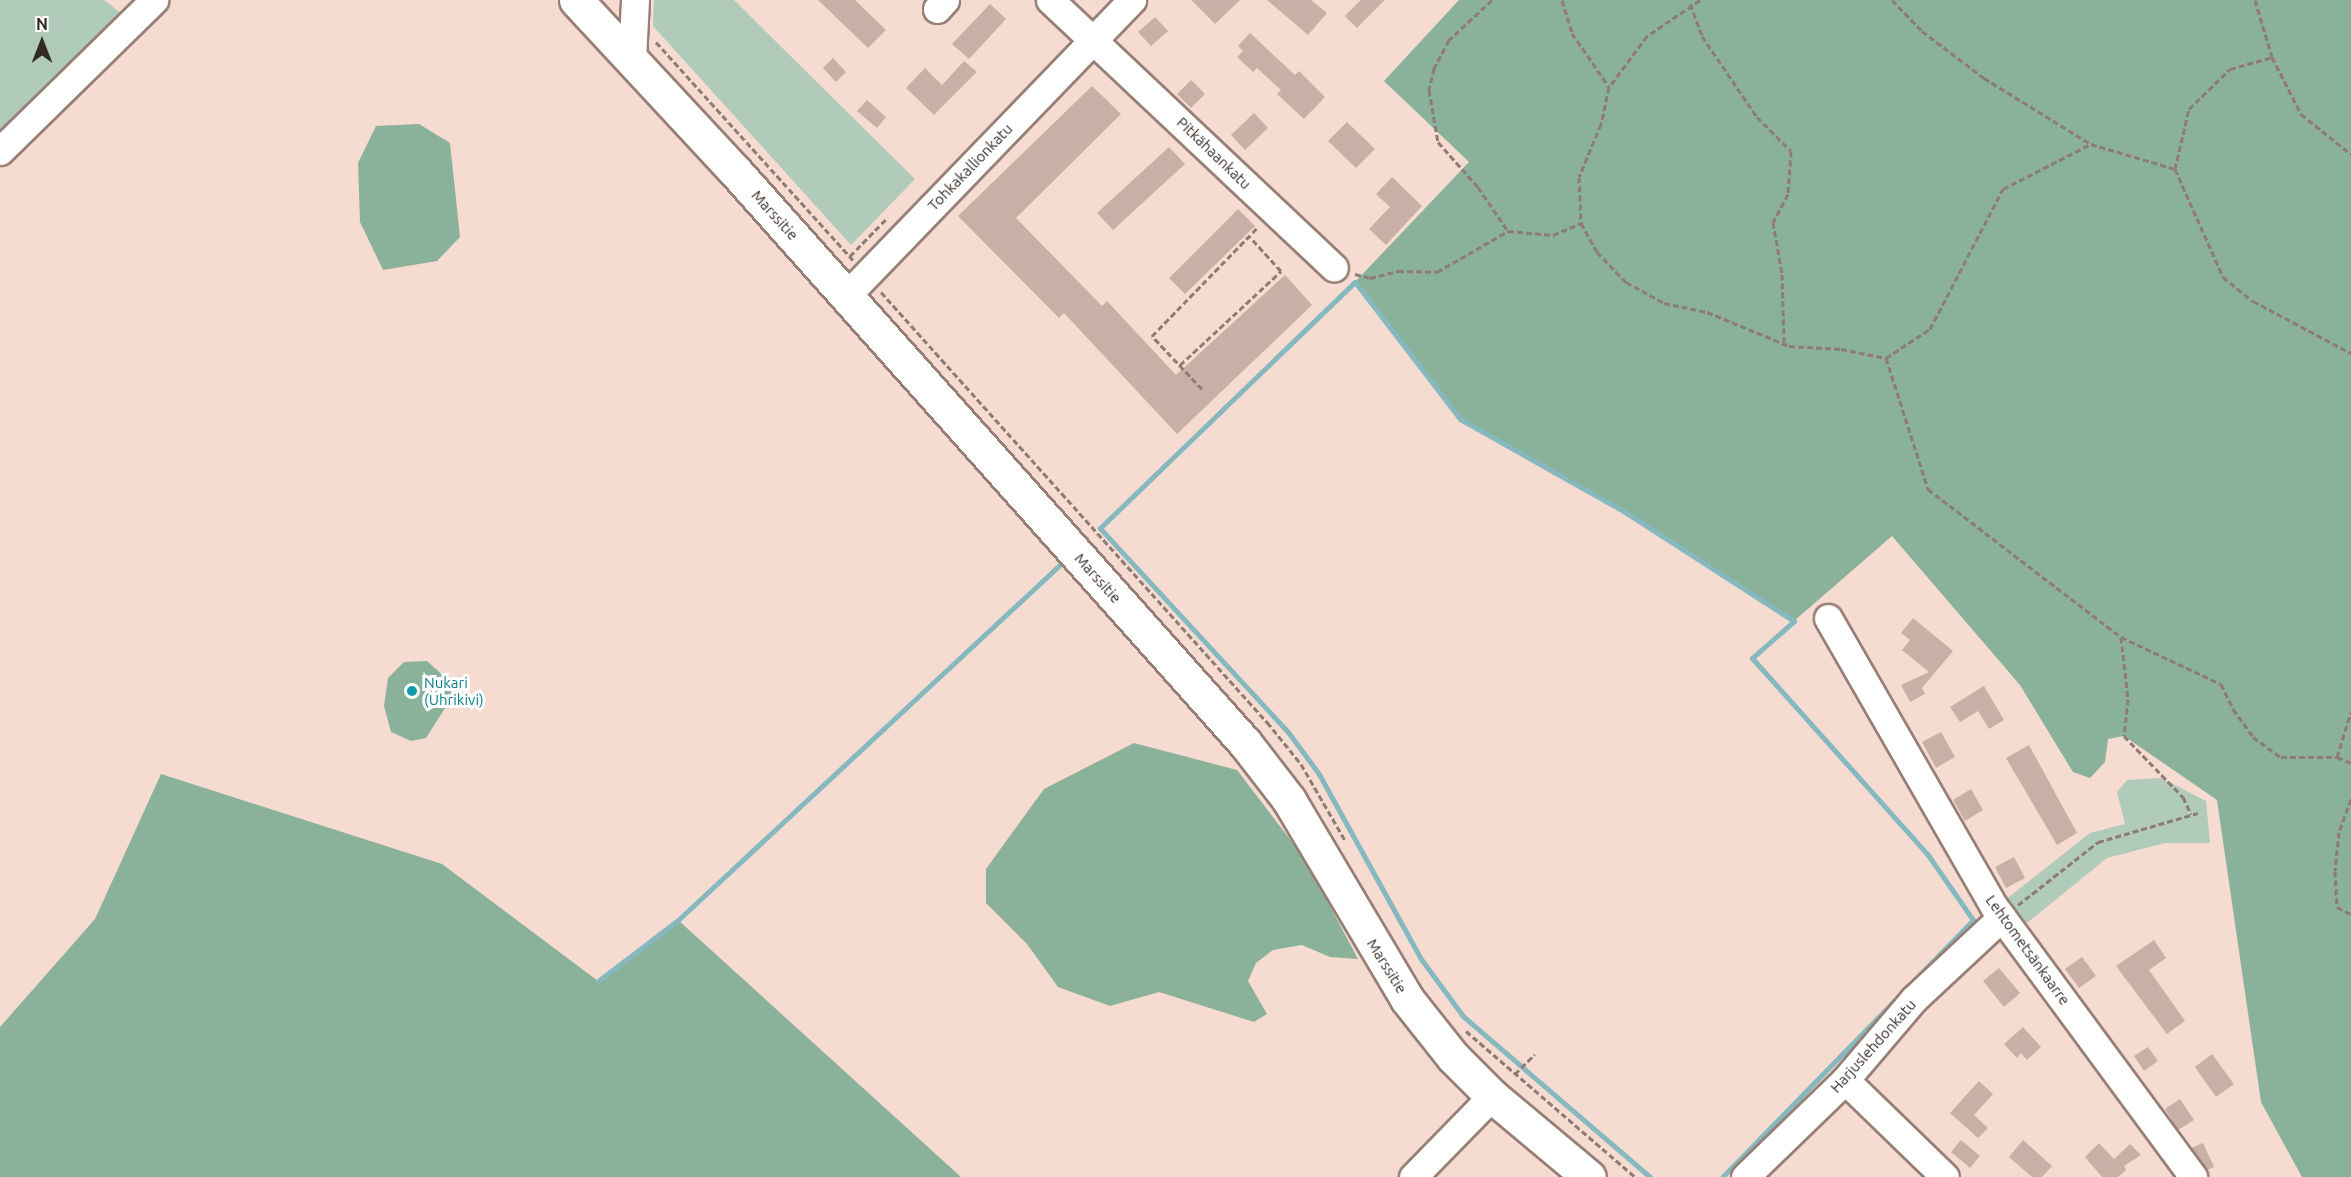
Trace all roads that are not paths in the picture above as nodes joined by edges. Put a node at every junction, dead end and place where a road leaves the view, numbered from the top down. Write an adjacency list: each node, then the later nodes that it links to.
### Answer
1 (154, 0): 8 (street)
2 (576, 0): 7 (main road, Marssitie)
3 (635, 0): 7 (street)
4 (1050, 0): 6 (street)
5 (1132, 0): 6 (street, Tohkakallionkatu)
6 (1094, 39): 9 (street, Pitkähaankatu); 10 (street, Tohkakallionkatu)
7 (632, 59): 10 (main road, Marssitie)
8 (0, 151)
9 (1334, 268)
10 (846, 296): 14 (main road, Marssitie)
11 (1828, 618): 12 (street, Lehtometsänkaarre)
12 (2002, 917): 13 (street, Harjuslehdonkatu); 19 (street, Lehtometsänkaarre)
13 (1845, 1080): 17 (street, Harjuslehdonkatu); 18 (street)
14 (1492, 1096): 15 (street); 16 (main road, Marssitie)
15 (1413, 1177)
16 (1589, 1177)
17 (1745, 1177)
18 (1945, 1177)
19 (2193, 1177)

